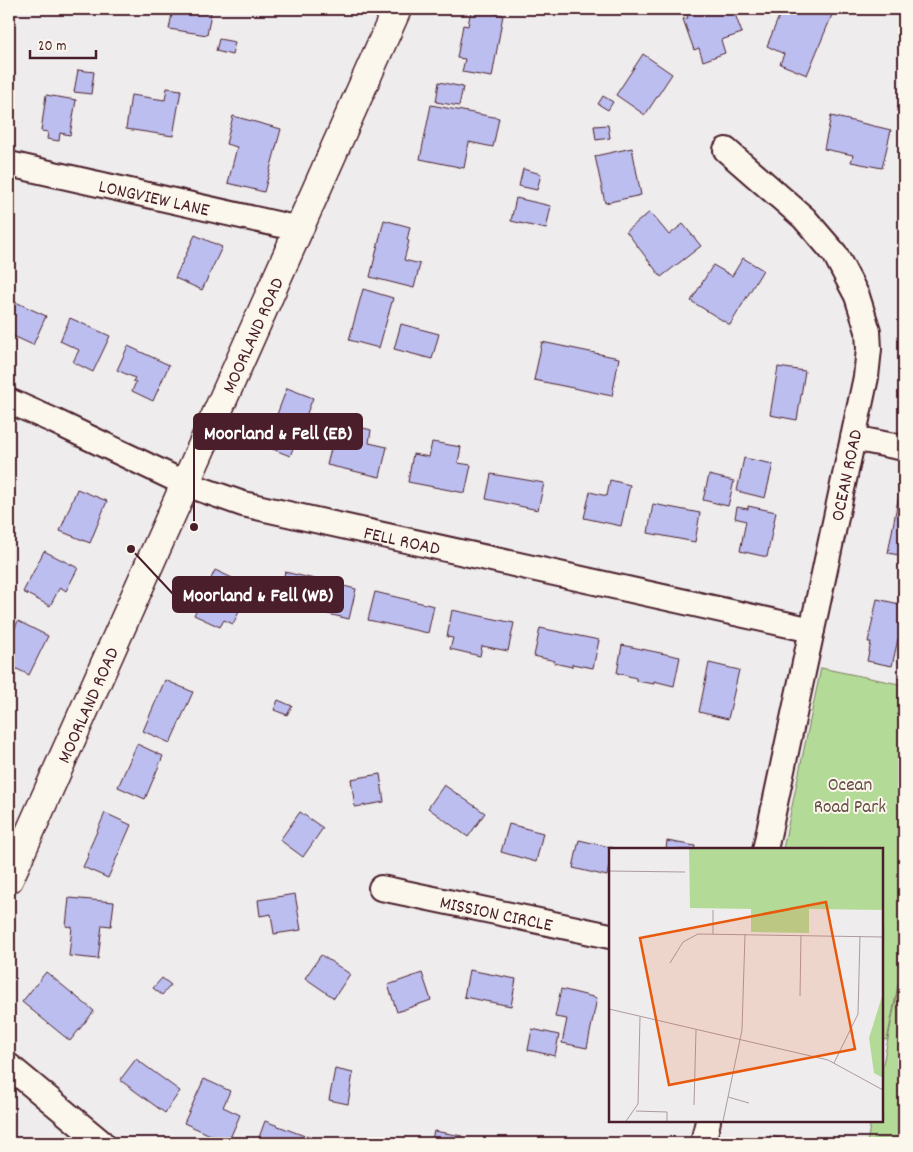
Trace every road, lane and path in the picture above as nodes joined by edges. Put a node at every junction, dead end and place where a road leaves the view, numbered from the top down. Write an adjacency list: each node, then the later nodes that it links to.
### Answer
1 (397, 9): 4 (street, MOORLAND ROAD)
2 (726, 150): 6 (street, OCEAN ROAD)
3 (9, 164): 4 (street, LONGVIEW LANE)
4 (299, 229): 8 (street, MOORLAND ROAD)
5 (9, 401): 8 (street, FELL ROAD)
6 (853, 438): 7 (street); 9 (street, OCEAN ROAD)
7 (904, 448)
8 (186, 484): 9 (street, FELL ROAD); 11 (street, MOORLAND ROAD)
9 (812, 630): 10 (street, OCEAN ROAD)
10 (765, 848)
11 (9, 880)
12 (381, 888): 13 (street, MISSION CIRCLE)
13 (609, 936)
14 (9, 1066): 16 (street)
15 (708, 1122): 17 (street)
16 (102, 1143)
17 (703, 1143)

